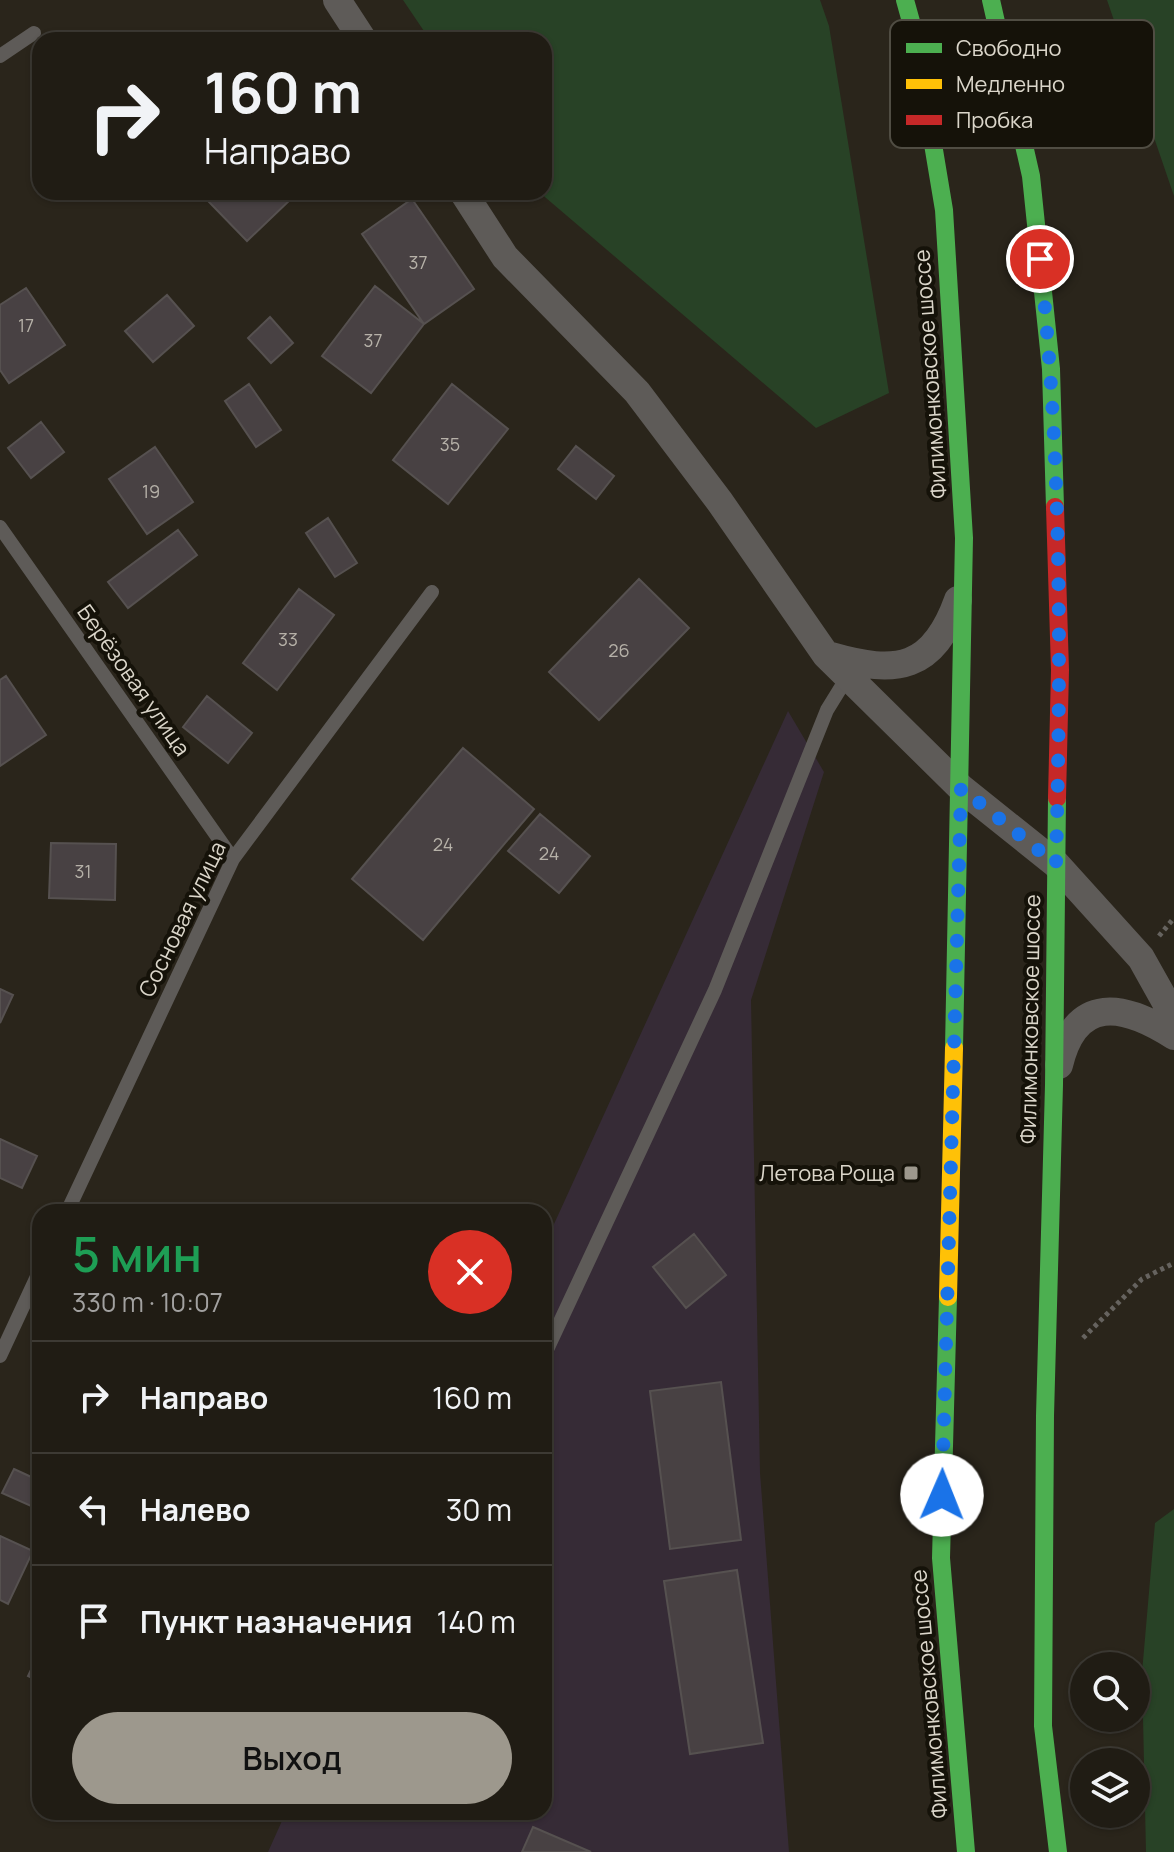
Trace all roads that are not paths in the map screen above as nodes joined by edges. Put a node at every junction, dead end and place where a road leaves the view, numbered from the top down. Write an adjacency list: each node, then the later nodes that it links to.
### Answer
1 (337, 0): 6 (street)
2 (905, 0): 4 (main road, Филимонковское шоссе)
3 (991, 0): 5 (main road, Филимонковское шоссе)
4 (911, 20)
5 (996, 20)
6 (358, 32)
7 (32, 34): 8 (lane)
8 (0, 56)
9 (934, 148): 13 (main road, Филимонковское шоссе)
10 (1025, 148): 19 (main road, Филимонковское шоссе)
11 (468, 200): 15 (street)
12 (0, 527): 18 (lane, Берёзовая улица)
13 (963, 585): 15 (street); 17 (main road, Филимонковское шоссе)
14 (432, 592): 18 (lane, Сосновая улица)
15 (826, 655): 16 (street)
16 (848, 676): 17 (street); 25 (lane)
17 (961, 788): 19 (street); 27 (main road, Филимонковское шоссе)
18 (233, 859): 23 (lane, Сосновая улица)
19 (1056, 864): 20 (street); 22 (main road, Филимонковское шоссе)
20 (1174, 1017)
21 (1174, 1036): 22 (street)
22 (1054, 1085): 28 (main road, Филимонковское шоссе)
23 (71, 1204)
24 (32, 1287): 26 (lane)
25 (552, 1339)
26 (0, 1356)
27 (966, 1852)
28 (1058, 1852)

